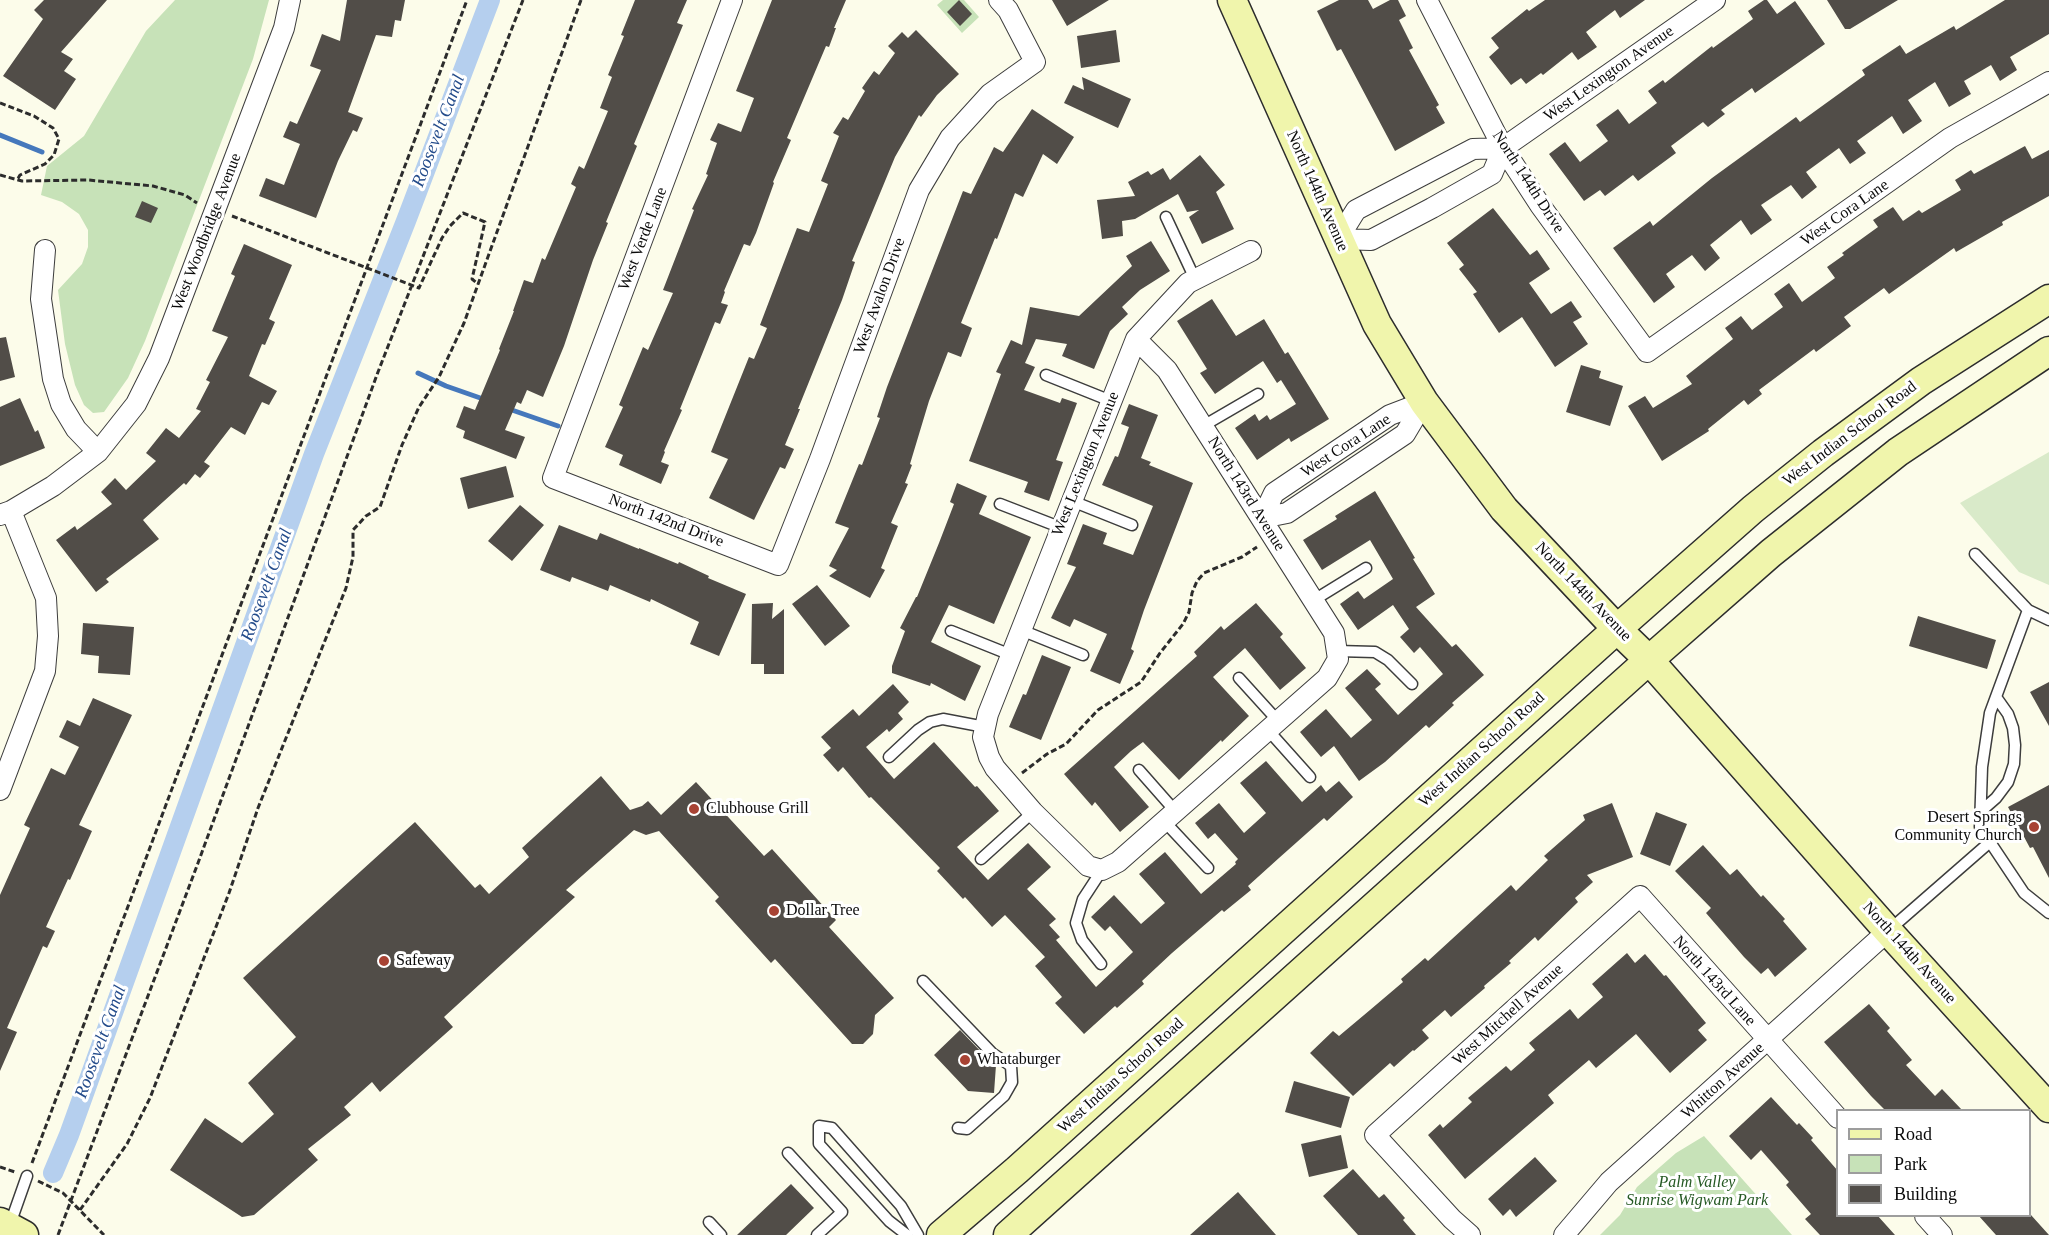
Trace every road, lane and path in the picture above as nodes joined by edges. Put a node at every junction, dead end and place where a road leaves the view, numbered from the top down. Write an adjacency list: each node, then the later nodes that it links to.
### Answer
1 (290, 0): 34 (street, West Woodbridge Avenue)
2 (466, 0): 21 (path)
3 (523, 0): 24 (path)
4 (581, 0): 23 (path)
5 (732, 0): 35 (street, West Verde Lane)
6 (999, 0): 44 (street, West Avalon Drive)
7 (1232, 0): 18 (main road, North 144th Avenue)
8 (1427, 0): 12 (street, North 144th Drive)
9 (1715, 0): 12 (street, West Lexington Avenue)
10 (2049, 82): 28 (street, West Cora Lane)
11 (0, 103): 14 (path)
12 (1503, 148): 18 (street); 18 (street); 28 (street, North 144th Drive)
13 (0, 175): 14 (path)
14 (17, 180): 15 (path)
15 (200, 204)
16 (228, 215): 21 (path)
17 (1166, 217): 22 (lane)
18 (1338, 239): 32 (main road, North 144th Avenue)
19 (45, 250): 34 (street)
20 (1251, 251): 22 (street, West Lexington Avenue)
21 (366, 268): 24 (path); 83 (path)
22 (1195, 279): 26 (street, West Lexington Avenue)
23 (478, 284): 24 (path); 85 (path)
24 (412, 285): 84 (path)
25 (2049, 299): 49 (main road, West Indian School Road)
26 (1136, 339): 31 (street, West Lexington Avenue); 33 (street, North 143rd Avenue)
27 (2049, 351): 55 (main road)
28 (1647, 352)
29 (1046, 375): 31 (lane)
30 (1258, 394): 33 (lane)
31 (1111, 401): 36 (street, West Lexington Avenue)
32 (1424, 402): 39 (street, West Cora Lane); 49 (main road, North 144th Avenue)
33 (1203, 426): 39 (street, North 143rd Avenue)
34 (98, 452): 38 (street, West Woodbridge Avenue)
35 (553, 478): 44 (street, North 142nd Drive)
36 (1072, 501): 40 (lane); 41 (street, West Lexington Avenue)
37 (1000, 504): 41 (lane)
38 (5, 513): 65 (street)
39 (1262, 518): 42 (street, North 143rd Avenue)
40 (1132, 525)
41 (1062, 528): 50 (street, West Lexington Avenue)
42 (1274, 536): 46 (street, North 143rd Avenue); 64 (path)
43 (1975, 554): 47 (lane)
44 (778, 565)
45 (1365, 568): 46 (lane)
46 (1314, 600): 54 (street, North 143rd Avenue)
47 (2028, 610): 48 (lane); 58 (lane)
48 (2049, 620)
49 (1617, 629): 55 (main road, North 144th Avenue); 95 (main road, West Indian School Road)
50 (1021, 630): 52 (street, West Lexington Avenue); 53 (lane)
51 (951, 631): 52 (lane)
52 (1011, 655): 60 (street, West Lexington Avenue)
53 (1083, 655)
54 (1337, 655): 57 (lane); 59 (street)
55 (1649, 660): 75 (main road, North 144th Avenue); 96 (main road)
56 (1239, 678): 59 (lane)
57 (1412, 684)
58 (1996, 697): 67 (lane); 67 (lane)
59 (1273, 725): 63 (lane); 68 (street)
60 (985, 727): 61 (lane); 64 (street, West Lexington Avenue)
61 (889, 757)
62 (1138, 770): 68 (lane)
63 (1310, 777)
64 (1009, 783): 66 (street)
65 (0, 790)
66 (1033, 812): 70 (lane); 72 (street)
67 (1980, 812): 69 (lane)
68 (1170, 816): 71 (lane); 72 (street)
69 (1990, 842): 74 (lane); 75 (lane)
70 (981, 859)
71 (1208, 868)
72 (1102, 870): 76 (lane)
73 (1640, 896): 78 (street, North 143rd Lane); 97 (street, West Mitchell Avenue)
74 (2049, 913)
75 (1888, 931): 78 (street, Whitton Avenue); 79 (main road, North 144th Avenue)
76 (1101, 964)
77 (923, 981): 81 (lane)
78 (1768, 1041): 80 (street, North 143rd Lane); 98 (street, Whitton Avenue)
79 (2049, 1108)
80 (1836, 1116)
81 (958, 1128)
82 (788, 1153): 92 (lane)
83 (27, 1176): 84 (path); 88 (lane)
84 (70, 1200): 85 (path); 89 (path)
85 (80, 1210): 90 (path)
86 (1927, 1217): 99 (street)
87 (709, 1222): 91 (lane)
88 (9, 1230)
89 (58, 1235)
90 (104, 1235)
91 (721, 1235)
92 (817, 1235)
93 (908, 1235): 94 (lane)
94 (918, 1235)
95 (941, 1235)
96 (1008, 1235)
97 (1470, 1235)
98 (1564, 1235)
99 (1942, 1235)

